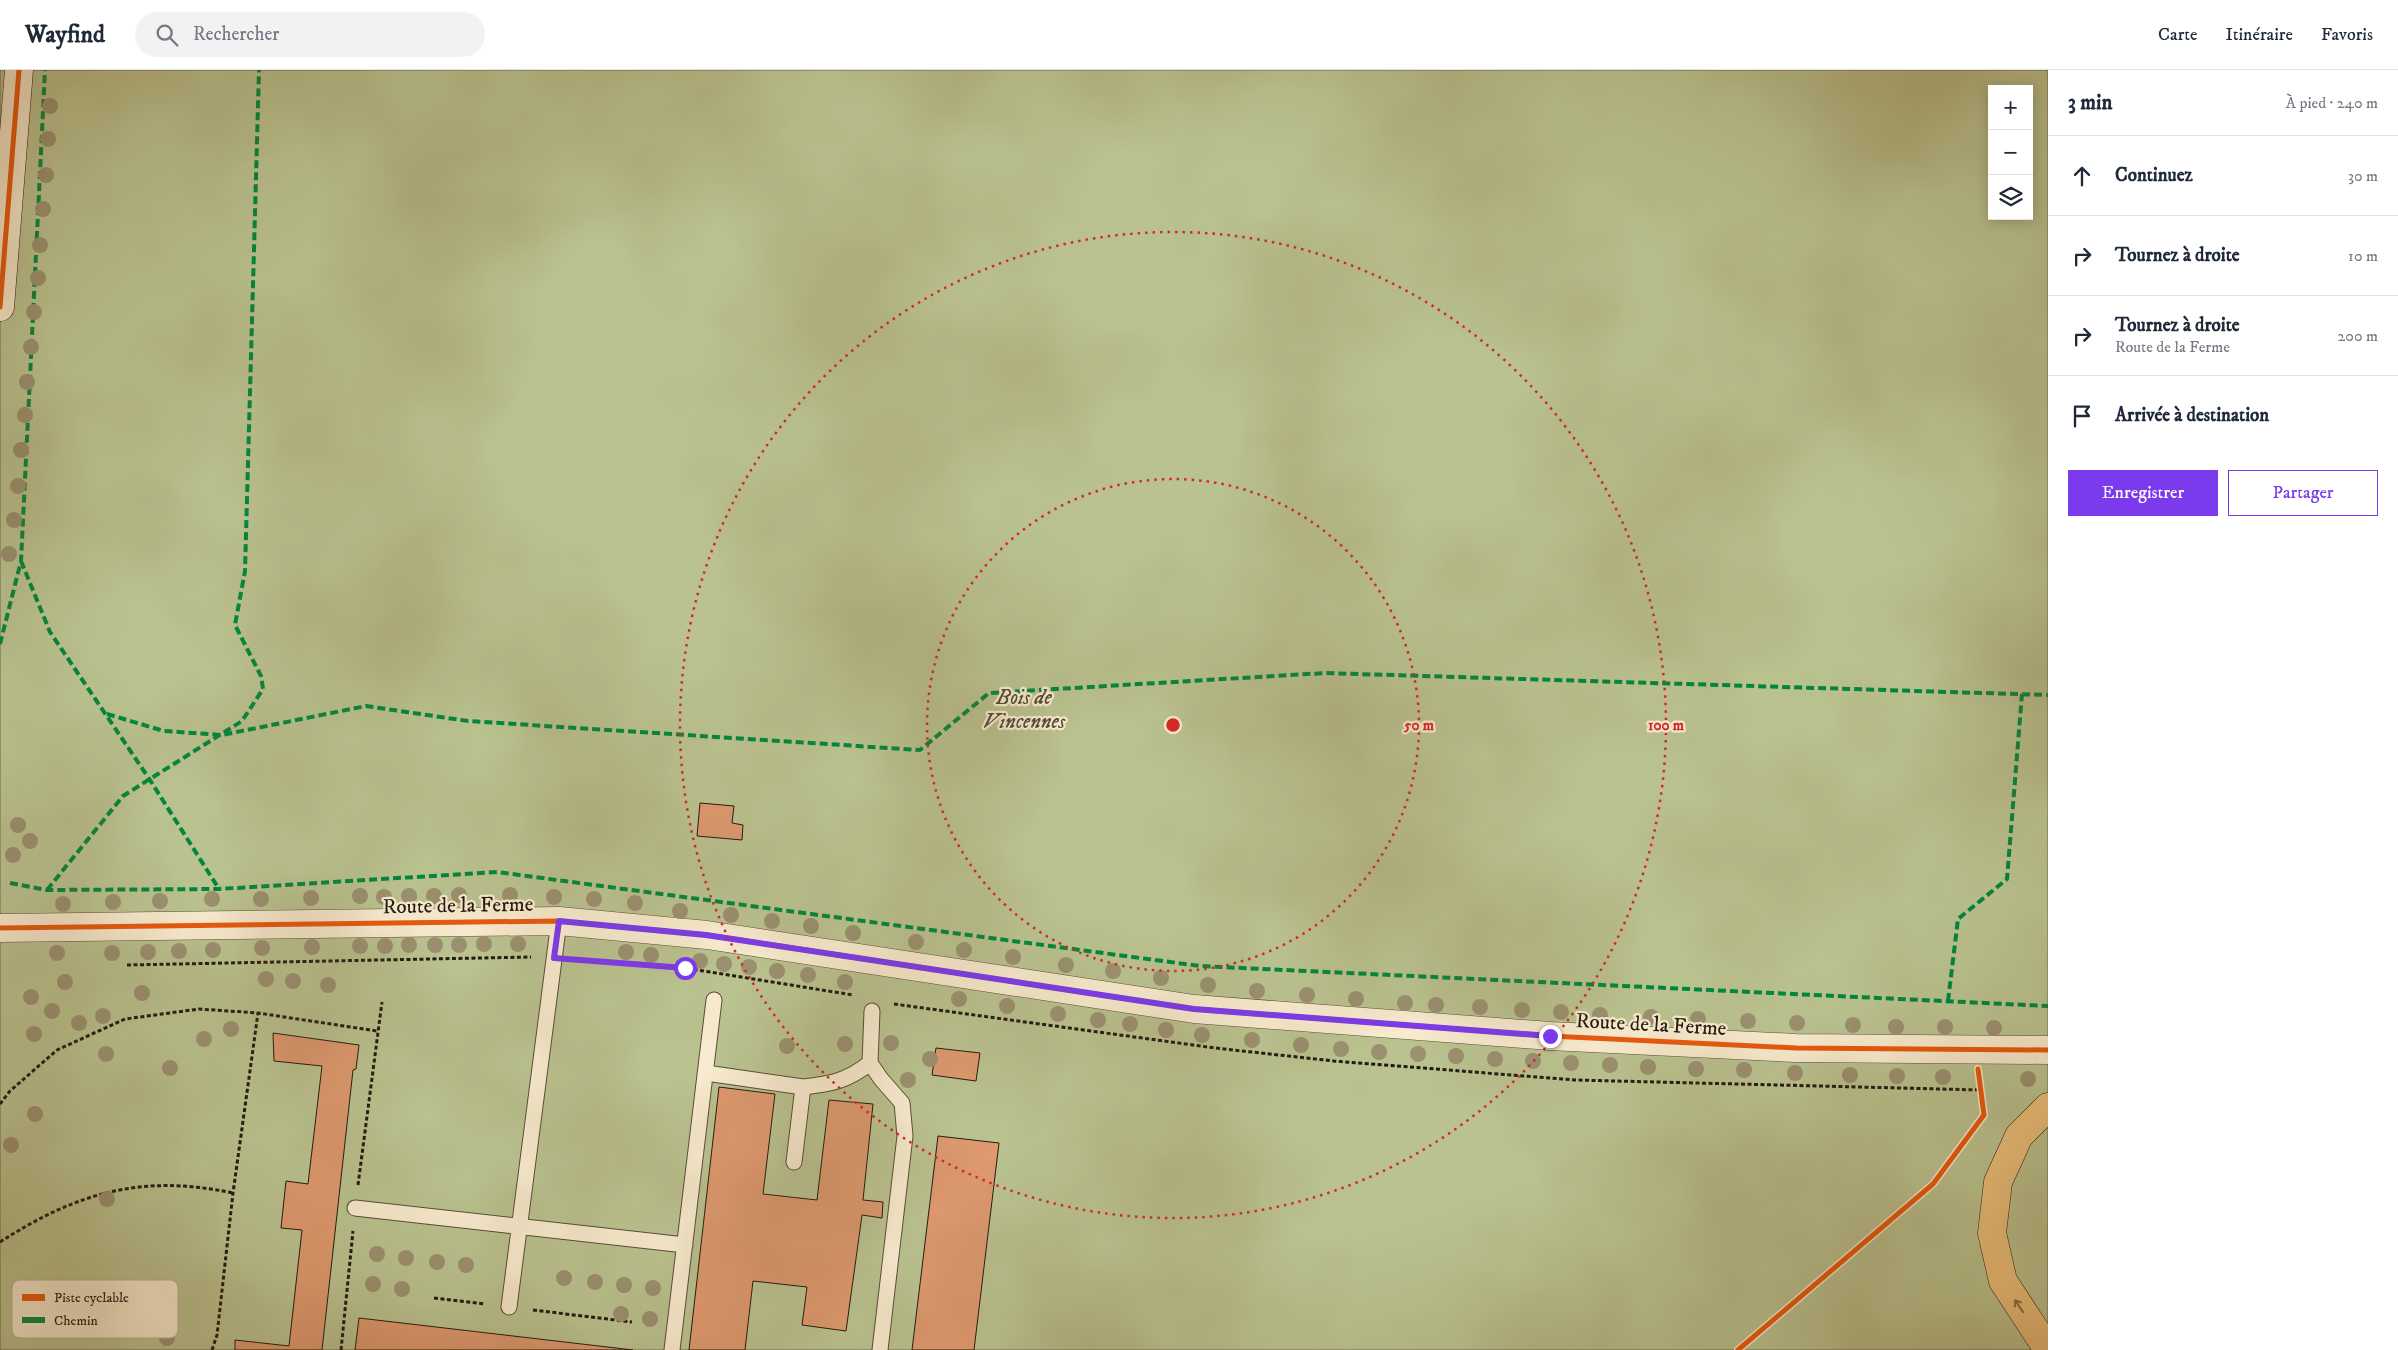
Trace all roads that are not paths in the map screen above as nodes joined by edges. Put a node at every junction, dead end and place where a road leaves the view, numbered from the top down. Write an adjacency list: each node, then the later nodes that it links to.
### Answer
1 (19, 70): 2 (street)
2 (0, 307)
3 (559, 921): 4 (street, Route de la Ferme); 7 (street, Route de la Ferme); 14 (lane)
4 (0, 928)
5 (714, 1000): 9 (lane)
6 (872, 1011): 8 (lane)
7 (2048, 1050)
8 (870, 1063): 10 (lane); 19 (lane)
9 (706, 1073): 10 (lane); 15 (lane)
10 (803, 1087): 12 (lane)
11 (2048, 1107): 17 (highway, one-way to 11)
12 (794, 1162)
13 (355, 1208): 14 (lane)
14 (518, 1227): 15 (lane); 16 (lane)
15 (685, 1245): 18 (lane)
16 (509, 1307)
17 (2048, 1345)
18 (672, 1350)
19 (880, 1350)

